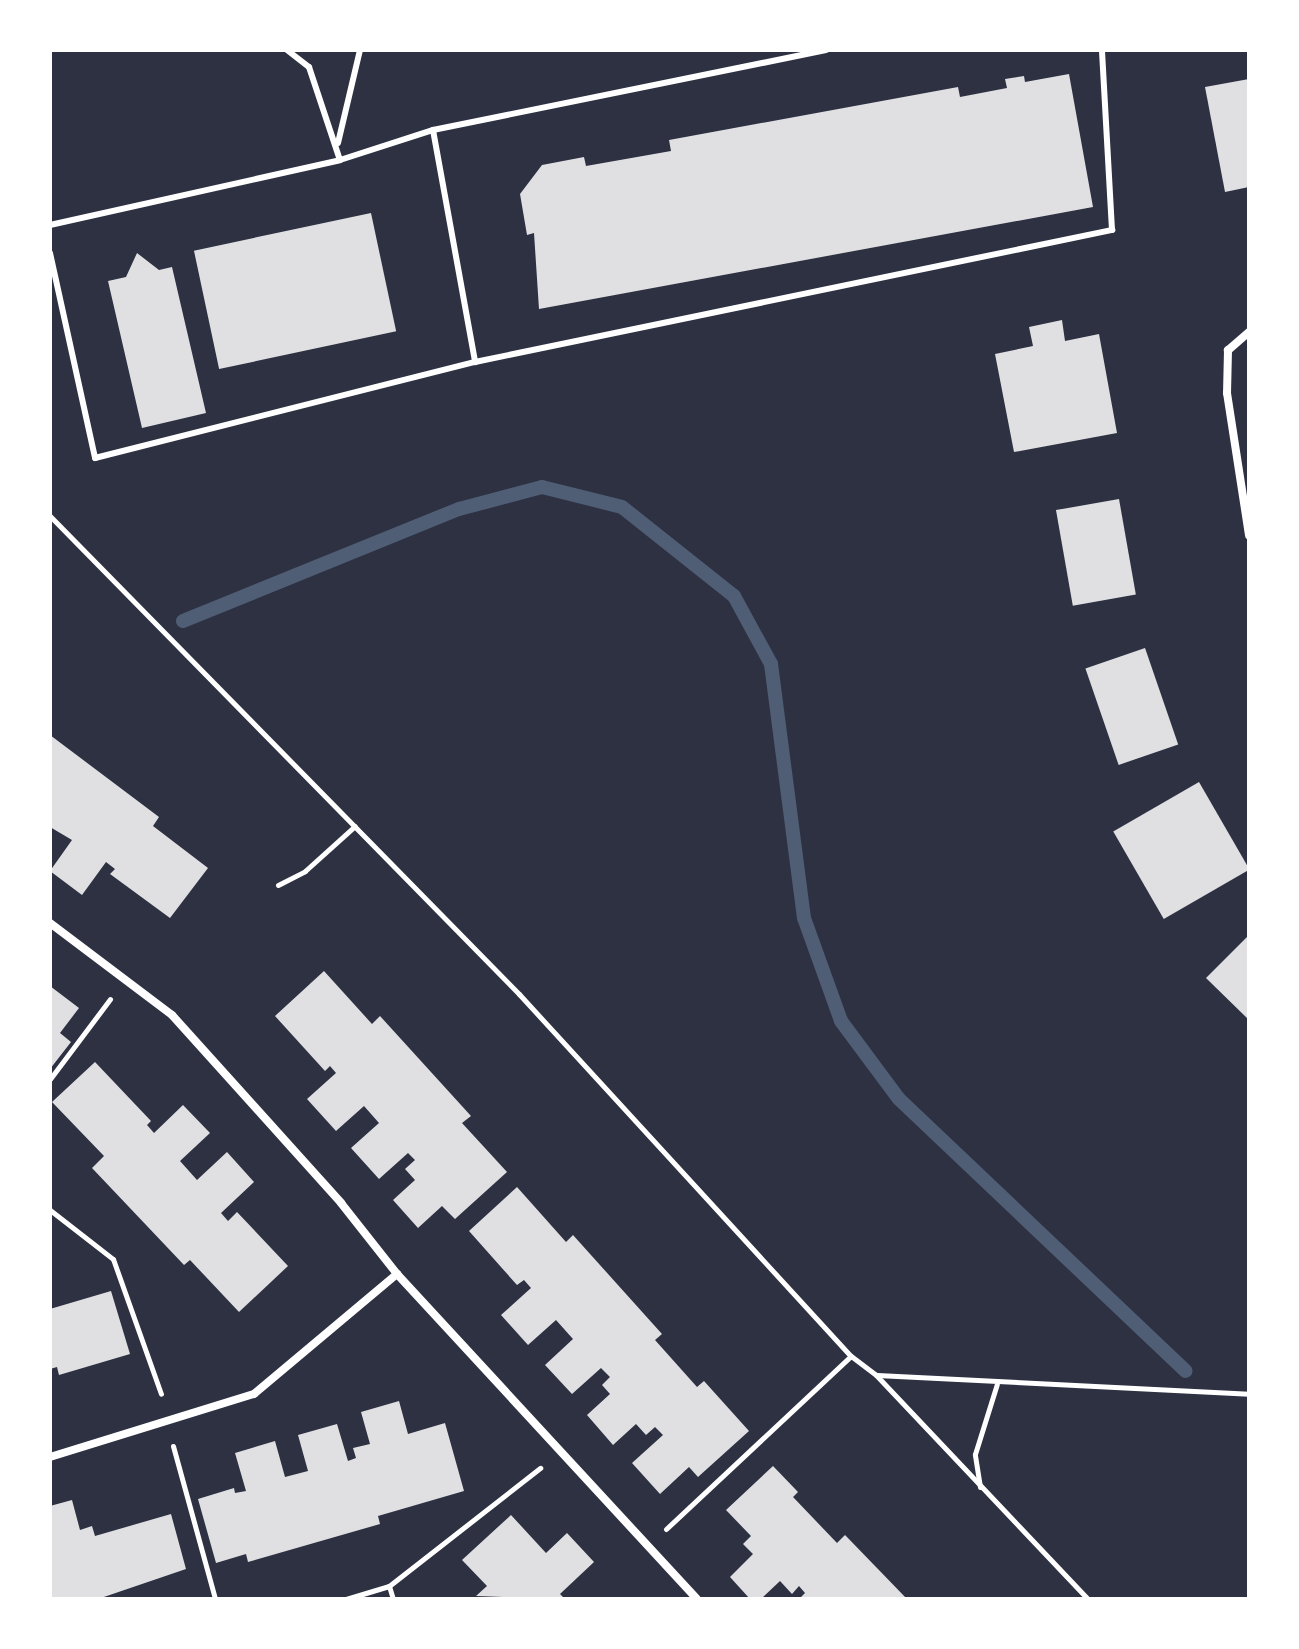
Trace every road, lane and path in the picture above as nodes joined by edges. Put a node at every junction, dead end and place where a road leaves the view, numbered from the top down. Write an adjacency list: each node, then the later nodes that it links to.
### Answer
1 (287, 50): 6 (lane)
2 (360, 50): 6 (lane)
3 (826, 50): 5 (lane)
4 (1102, 50): 11 (lane)
5 (433, 130): 7 (lane); 11 (lane)
6 (338, 143): 7 (lane)
7 (340, 160): 8 (lane)
8 (50, 225)
9 (50, 253): 11 (lane)
10 (1249, 332): 13 (street)
11 (475, 362)
12 (50, 516): 14 (path)
13 (1249, 535)
14 (355, 826): 15 (path); 21 (path)
15 (278, 885)
16 (50, 923): 17 (street)
17 (125, 979): 18 (path); 20 (street)
18 (50, 1079)
19 (50, 1210): 25 (path)
20 (397, 1274): 25 (street); 26 (street)
21 (851, 1356): 22 (path); 29 (path)
22 (876, 1375): 23 (path); 28 (path)
23 (997, 1384): 24 (path); 28 (path)
24 (1249, 1394)
25 (170, 1421): 27 (street); 31 (path)
26 (560, 1453): 29 (street); 30 (path)
27 (50, 1457)
28 (980, 1487): 35 (path)
29 (648, 1546): 34 (street)
30 (389, 1586): 32 (path); 33 (path)
31 (215, 1599)
32 (346, 1599)
33 (393, 1599)
34 (697, 1599)
35 (1088, 1599)

